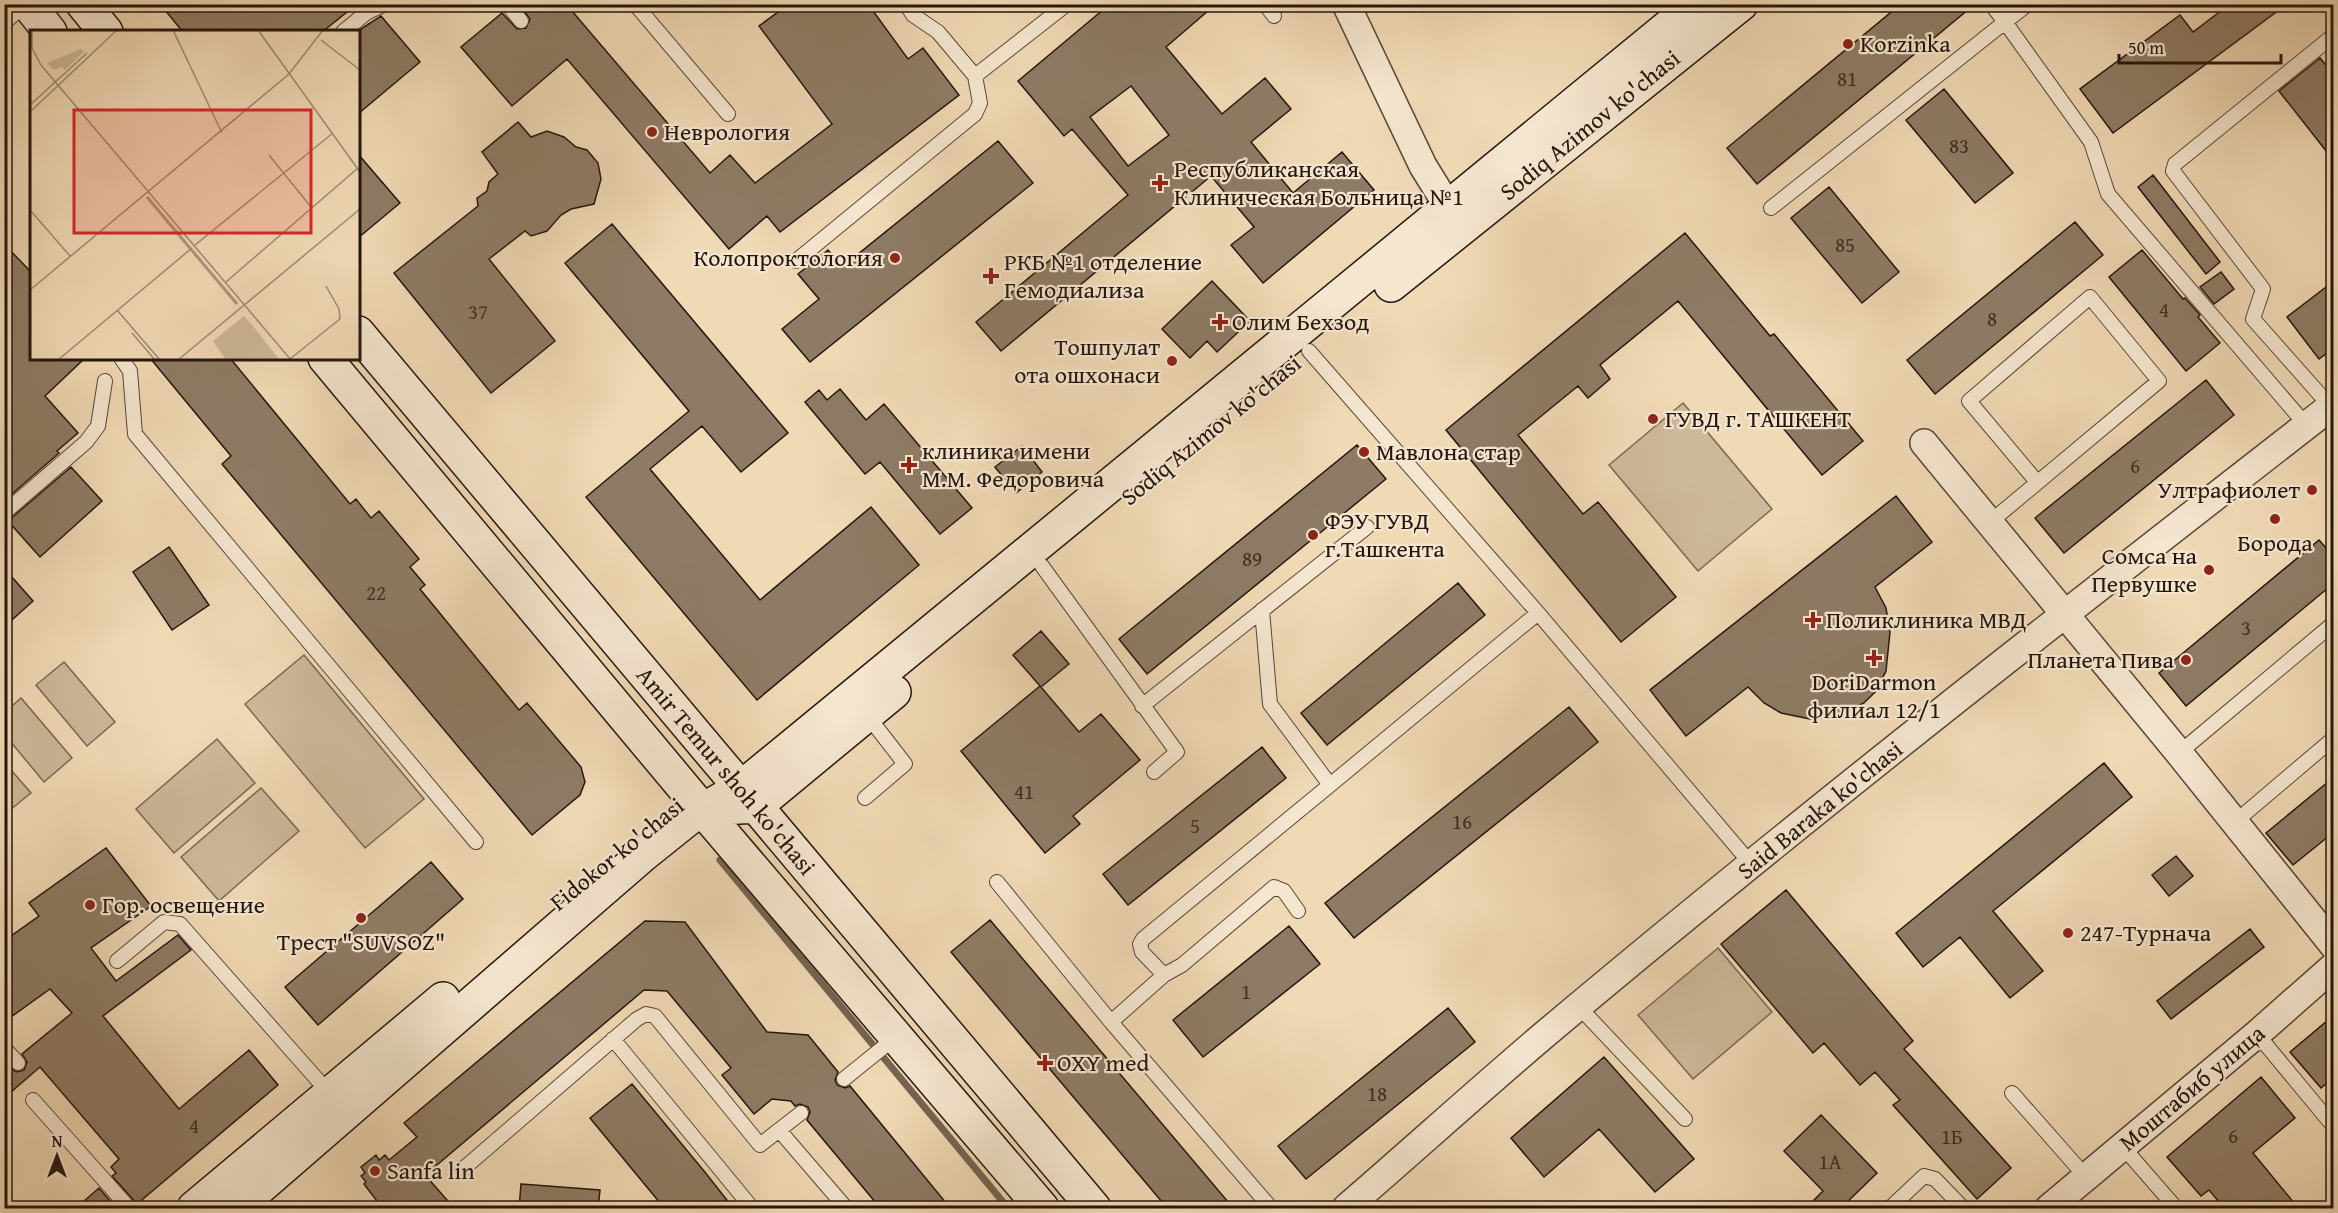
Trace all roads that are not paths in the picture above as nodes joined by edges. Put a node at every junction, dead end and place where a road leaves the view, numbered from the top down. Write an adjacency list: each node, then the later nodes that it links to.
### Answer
1 (27, 4): 17 (lane); 18 (main road)
2 (83, 4): 19 (main road)
3 (385, 4): 20 (lane)
4 (507, 4): 15 (lane)
5 (635, 4): 23 (lane)
6 (906, 4): 22 (lane)
7 (1067, 4): 22 (lane)
8 (1265, 4): 14 (lane)
9 (1346, 4): 25 (street)
10 (1696, 4): 25 (main road, Sodiq Azimov ko'chasi)
11 (1741, 4): 25 (main road, Sodiq Azimov ko'chasi)
12 (1991, 4): 16 (lane)
13 (2028, 4): 16 (lane)
14 (1274, 16)
15 (521, 21)
16 (2005, 22): 24 (lane); 33 (lane)
17 (4, 23)
18 (48, 30)
19 (104, 30)
20 (345, 30)
21 (2334, 35): 32 (lane)
22 (975, 76): 26 (lane)
23 (728, 114)
24 (1771, 208)
25 (1457, 217): 28 (main road, Sodiq Azimov ko'chasi)
26 (796, 261)
27 (360, 335): 50 (main road, Amir Temur shoh ko'chasi)
28 (1302, 343): 39 (main road, Sodiq Azimov ko'chasi); 41 (lane); 50 (main road, Sodiq Azimov ko'chasi)
29 (122, 360): 54 (lane)
30 (327, 360): 52 (main road, Amir Temur shoh ko'chasi)
31 (105, 381): 36 (lane)
32 (2332, 405): 33 (street, Said Baraka ko'chasi)
33 (2306, 425): 42 (street, Said Baraka ko'chasi)
34 (1924, 443): 37 (street)
35 (2037, 483): 35 (lane); 37 (lane)
36 (4, 513)
37 (1989, 523): 42 (street)
38 (1367, 527): 40 (lane)
39 (1042, 566): 44 (lane); 45 (main road, Sodiq Azimov ko'chasi)
40 (1262, 610): 44 (lane); 49 (lane)
41 (1538, 613): 49 (lane); 55 (lane)
42 (2064, 613): 47 (street); 55 (street, Said Baraka ko'chasi)
43 (2334, 623): 47 (lane)
44 (1142, 705): 48 (lane)
45 (867, 715): 50 (main road, Sodiq Azimov ko'chasi); 51 (lane)
46 (2334, 738): 53 (lane)
47 (2179, 753): 53 (street)
48 (1154, 772)
49 (1330, 785): 61 (lane)
50 (748, 797): 52 (main road, Fidokor ko'chasi); 86 (main road, Amir Temur shoh ko'chasi)
51 (866, 798)
52 (696, 802): 66 (main road, Amir Temur shoh ko'chasi); 71 (main road, Fidokor ko'chasi); 83 (main road, Fidokor ko'chasi)
53 (2235, 822): 58 (street)
54 (476, 842)
55 (1752, 865): 62 (street, Said Baraka ko'chasi)
56 (997, 882): 63 (lane)
57 (1298, 911): 61 (lane)
58 (2334, 946)
59 (117, 961): 71 (lane)
60 (2334, 966): 64 (street, Моштабиб улица)
61 (1164, 975): 63 (lane)
62 (1579, 1007): 74 (lane); 88 (street, Said Baraka ko'chasi)
63 (1111, 1022): 87 (lane)
64 (2256, 1034): 75 (lane); 77 (street, Моштабиб улица)
65 (613, 1039): 76 (lane); 78 (lane); 84 (lane)
66 (890, 1041): 69 (lane); 80 (main road, Amir Temur shoh ko'chasi)
67 (4, 1048): 68 (lane)
68 (18, 1063)
69 (844, 1078)
70 (2012, 1093): 79 (lane)
71 (330, 1094): 82 (main road, Fidokor ko'chasi)
72 (33, 1100): 81 (lane)
73 (801, 1113): 76 (lane)
74 (1685, 1119)
75 (2334, 1123)
76 (779, 1130): 85 (lane)
77 (2123, 1147): 79 (street, Моштабиб улица); 92 (lane)
78 (463, 1169)
79 (2086, 1177): 91 (street, Моштабиб улица)
80 (1030, 1204)
81 (129, 1209)
82 (194, 1209)
83 (236, 1209)
84 (752, 1209)
85 (846, 1209)
86 (1094, 1209)
87 (1271, 1209)
88 (1346, 1209)
89 (1890, 1209): 90 (lane)
90 (1963, 1209)
91 (2049, 1209)
92 (2176, 1209)

